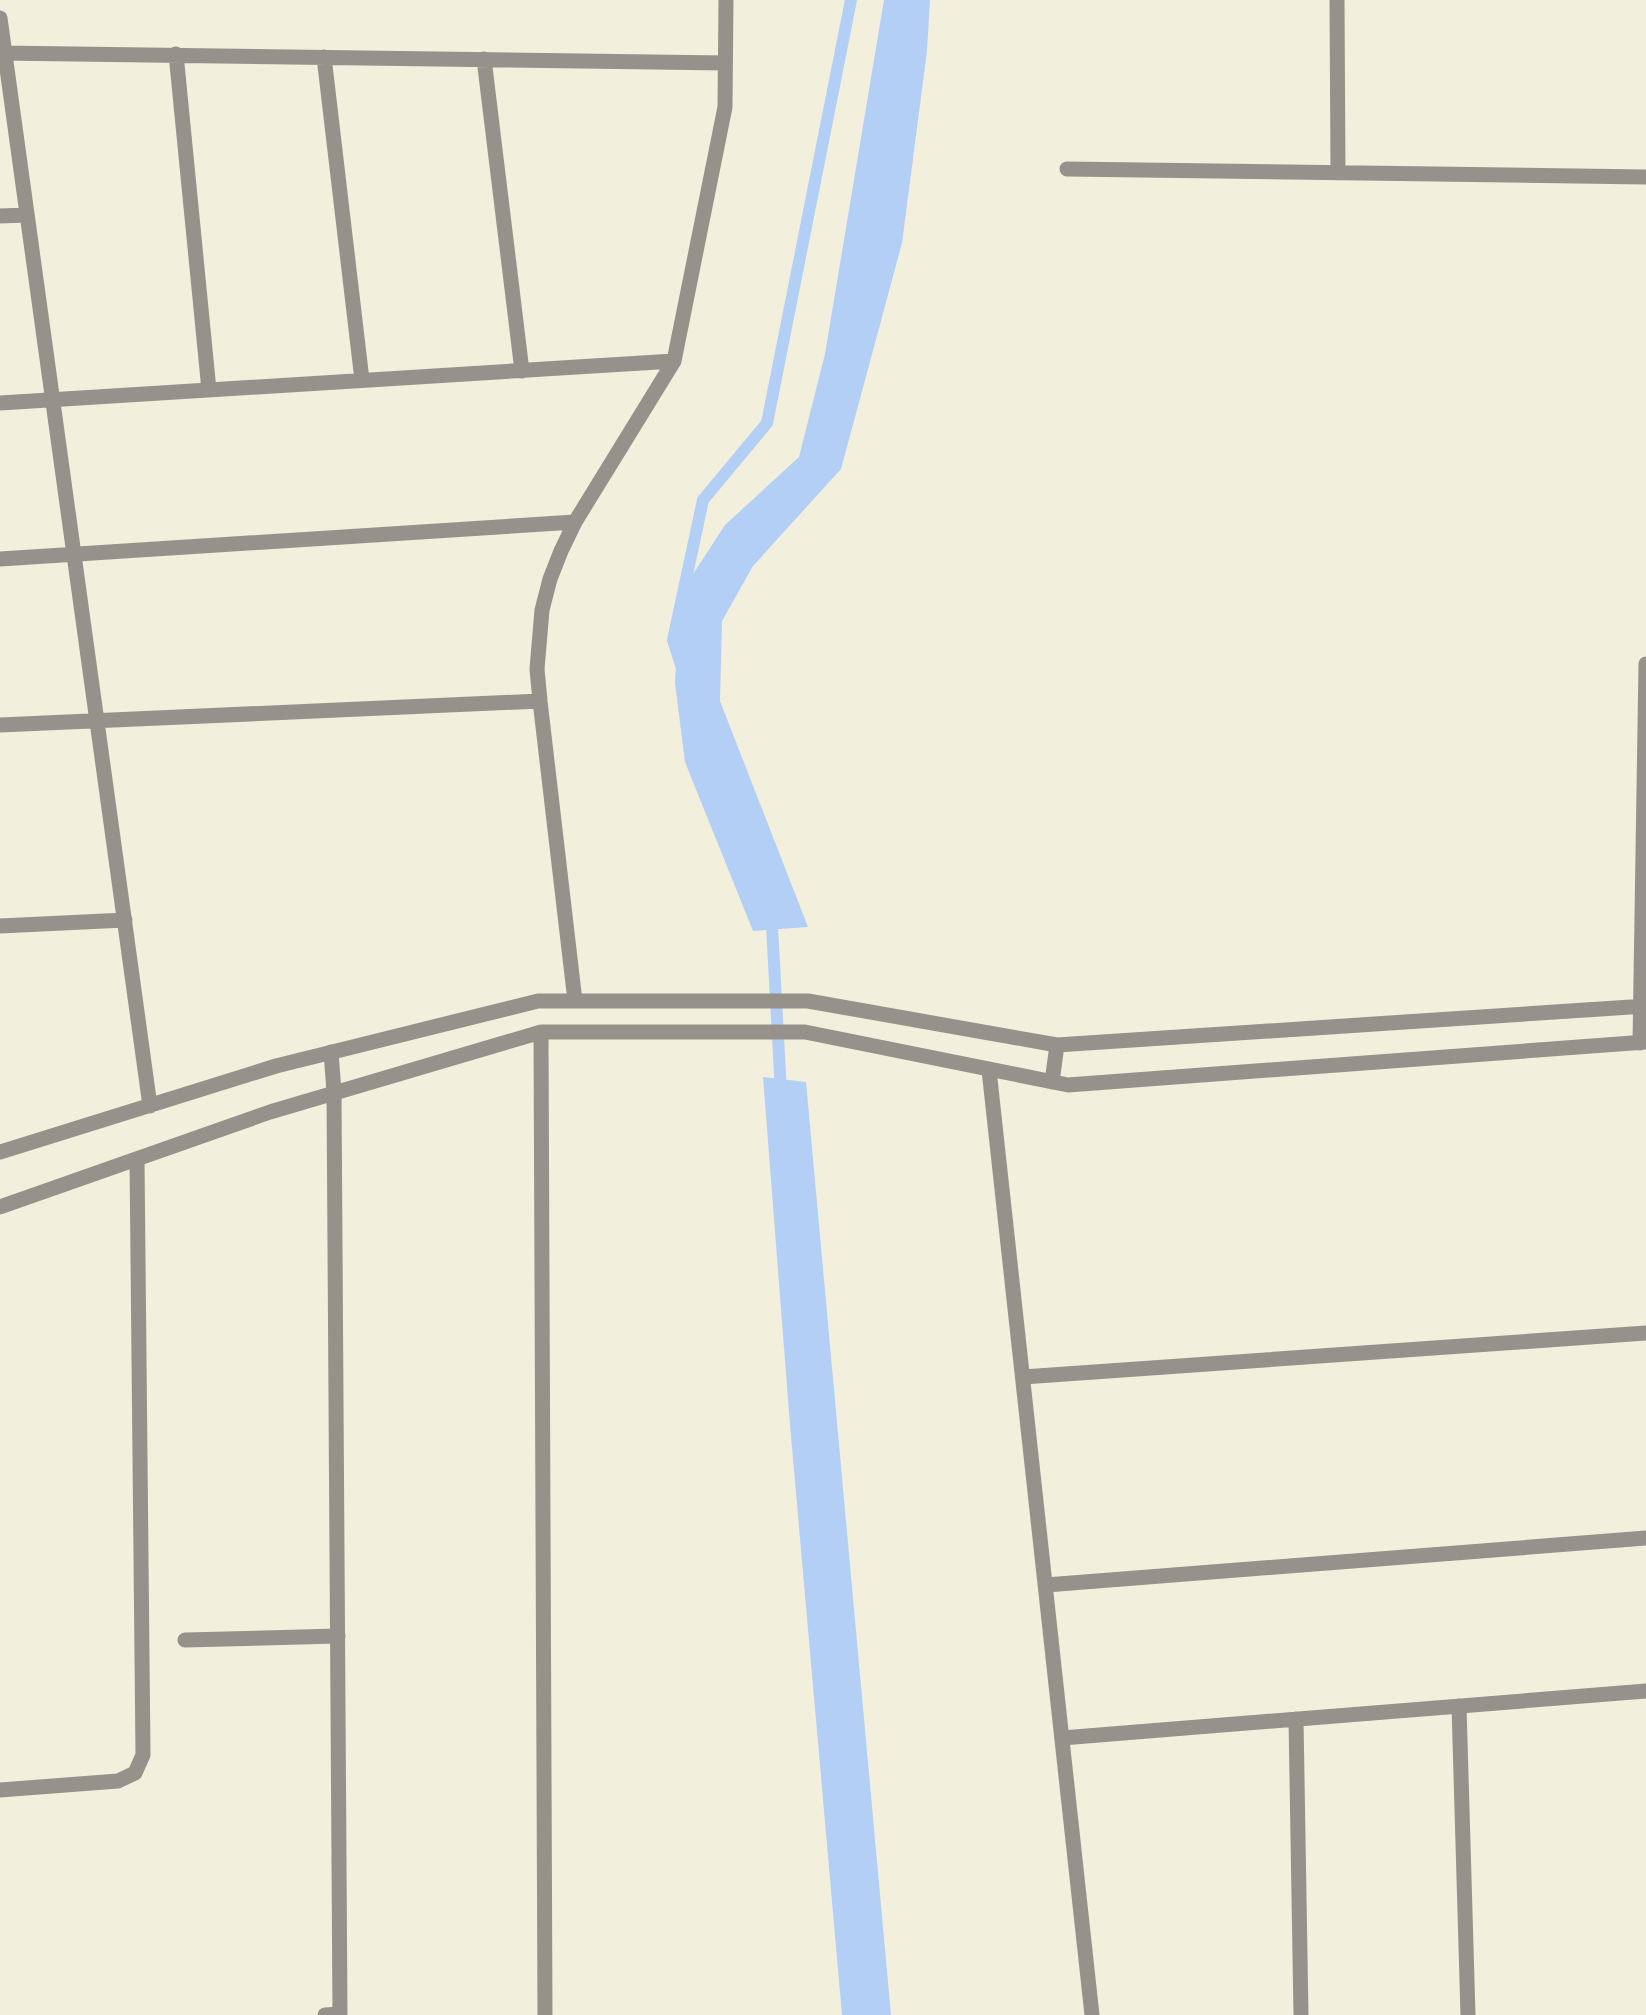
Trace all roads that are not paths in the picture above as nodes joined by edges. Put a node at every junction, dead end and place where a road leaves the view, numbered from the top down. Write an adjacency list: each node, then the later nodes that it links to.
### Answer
1 (726, 0): 8 (street)
2 (1336, 0): 10 (street)
3 (0, 18): 4 (street)
4 (2, 54): 5 (street); 12 (street)
5 (176, 54): 6 (street); 17 (street)
6 (324, 57): 7 (street); 16 (street)
7 (484, 59): 8 (street); 15 (street)
8 (725, 63): 14 (street)
9 (1066, 169): 10 (street)
10 (1338, 173): 11 (street)
11 (1646, 177)
12 (27, 215): 13 (street); 18 (street)
13 (0, 216)
14 (674, 361): 15 (street); 20 (street)
15 (522, 371): 16 (street)
16 (362, 380): 17 (street)
17 (210, 390): 18 (street)
18 (53, 400): 19 (street); 21 (street)
19 (0, 403)
20 (575, 522): 21 (street); 24 (street)
21 (74, 554): 22 (street); 25 (street)
22 (0, 559)
23 (1646, 664): 30 (street)
24 (540, 701): 25 (street); 29 (street)
25 (97, 721): 26 (street); 27 (street)
26 (0, 725)
27 (125, 920): 28 (street); 38 (street)
28 (0, 926)
29 (575, 1001): 33 (street); 34 (street)
30 (1643, 1006): 32 (street); 33 (street)
31 (541, 1032): 35 (street); 37 (street); 55 (street)
32 (1643, 1043): 36 (street)
33 (1057, 1045): 36 (street)
34 (331, 1052): 37 (street); 38 (street)
35 (989, 1070): 36 (street); 43 (street)
36 (1052, 1082)
37 (334, 1092): 40 (street); 46 (street)
38 (150, 1106): 39 (street)
39 (0, 1152)
40 (137, 1160): 41 (street); 52 (street)
41 (0, 1207)
42 (1646, 1333): 43 (street)
43 (1023, 1377): 45 (street)
44 (1646, 1538): 45 (street)
45 (1046, 1585): 51 (street)
46 (338, 1636): 47 (street); 54 (street)
47 (185, 1640)
48 (1646, 1691): 49 (street)
49 (1459, 1706): 50 (street); 58 (street)
50 (1296, 1719): 51 (street); 57 (street)
51 (1062, 1738): 56 (street)
52 (0, 1790)
53 (325, 2015): 54 (street)
54 (340, 2015)
55 (545, 2015)
56 (1092, 2015)
57 (1301, 2015)
58 (1467, 2015)

